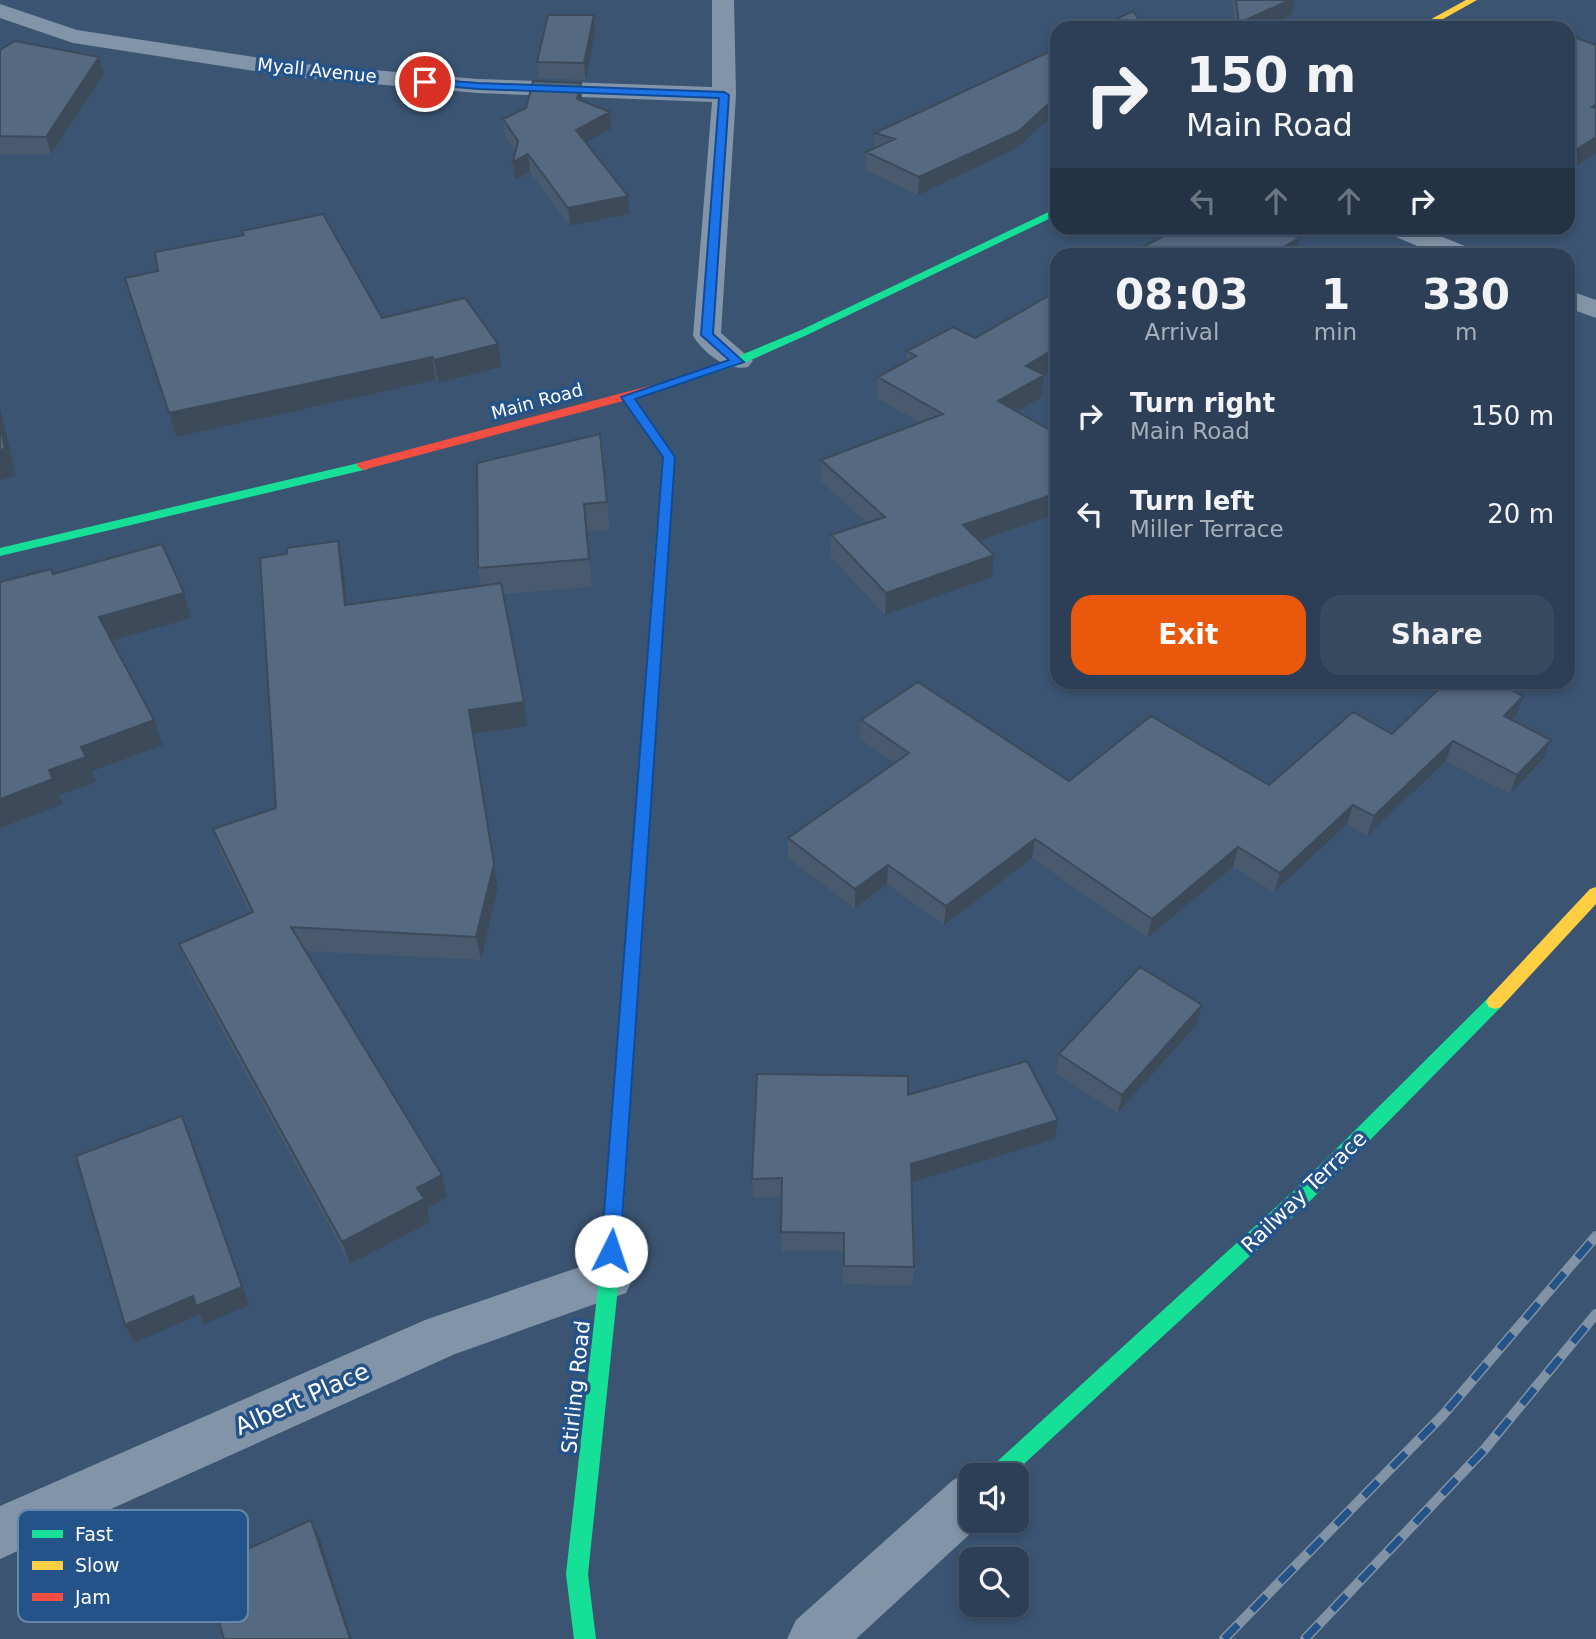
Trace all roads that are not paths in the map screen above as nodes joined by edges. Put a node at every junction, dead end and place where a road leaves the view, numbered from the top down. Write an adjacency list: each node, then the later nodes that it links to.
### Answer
1 (723, 0): 5 (street)
2 (1474, 0): 4 (street)
3 (0, 11): 5 (street, Myall Avenue)
4 (1434, 21)
5 (724, 95): 11 (street)
6 (1050, 214): 11 (street, Main Road)
7 (1415, 235): 8 (street)
8 (1446, 248)
9 (1575, 301): 10 (street)
10 (1596, 310)
11 (738, 362): 12 (street, Main Road)
12 (627, 397): 13 (street, Main Road); 15 (street, Stirling Road)
13 (0, 552)
14 (1596, 893): 16 (street, Railway Terrace)
15 (609, 1278): 18 (street, Albert Place); 21 (street, Stirling Road)
16 (1009, 1463)
17 (959, 1509): 22 (street)
18 (52, 1510)
19 (18, 1525): 20 (street, Albert Place)
20 (0, 1533)
21 (585, 1639)
22 (815, 1639)

